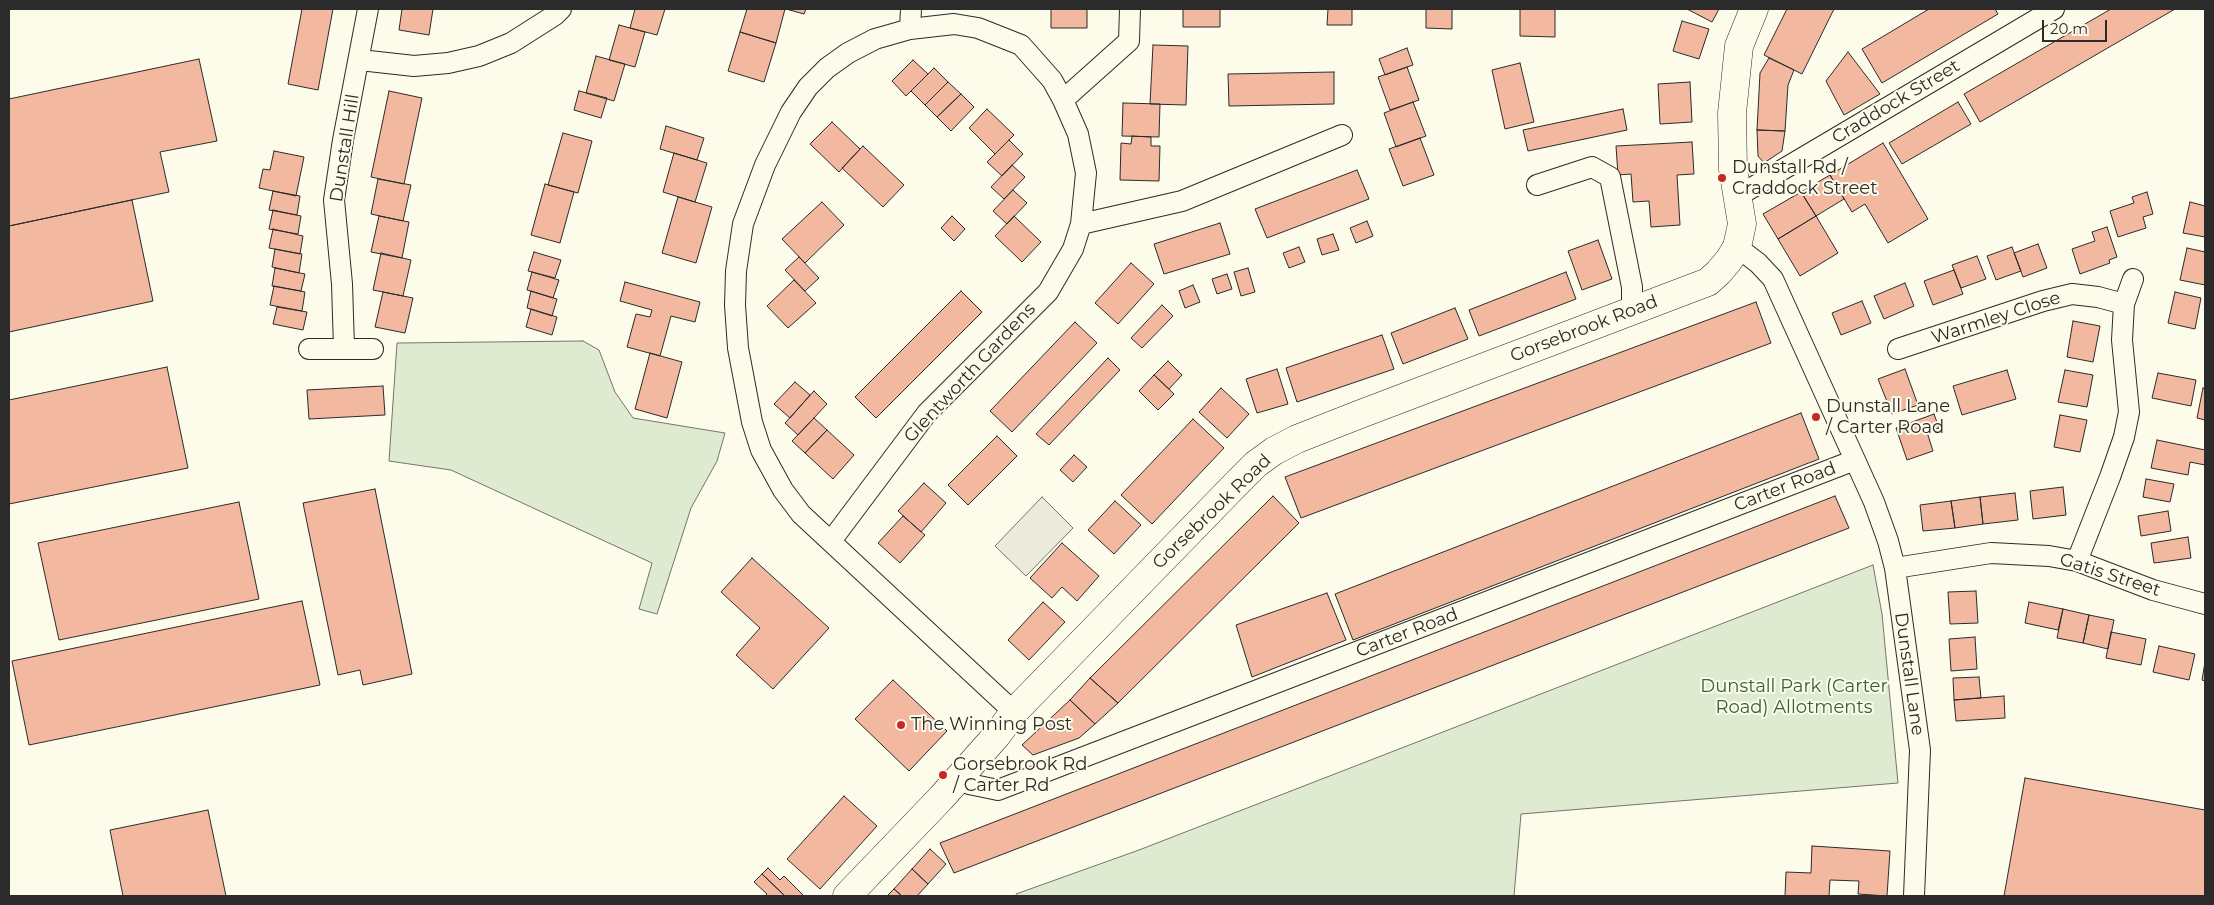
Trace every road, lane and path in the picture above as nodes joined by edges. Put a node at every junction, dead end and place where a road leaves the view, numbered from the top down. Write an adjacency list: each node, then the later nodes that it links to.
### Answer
1 (368, 9): 8 (street, Dunstall Hill)
2 (561, 9): 8 (street)
3 (911, 9): 7 (street)
4 (1130, 9): 9 (street)
5 (1754, 9): 12 (street, Gorsebrook Road)
6 (2054, 9): 12 (street, Craddock Street)
7 (910, 29): 9 (street, Glentworth Gardens); 23 (street, Glentworth Gardens)
8 (360, 60): 18 (street, Dunstall Hill)
9 (1063, 100): 13 (street, Glentworth Gardens)
10 (1342, 135): 13 (street)
11 (1537, 185): 17 (street)
12 (1738, 196): 14 (street, Gorsebrook Road)
13 (1082, 224): 23 (street, Glentworth Gardens)
14 (1737, 247): 17 (street, Gorsebrook Road); 22 (street, Dunstall Lane)
15 (2133, 278): 16 (street)
16 (2124, 304): 21 (street, Warmley Close); 24 (street)
17 (1632, 312): 27 (street, Gorsebrook Road)
18 (344, 348): 19 (street); 20 (street)
19 (309, 349)
20 (373, 349)
21 (1898, 349)
22 (1855, 460): 25 (street, Dunstall Lane); 28 (street, Carter Road)
23 (831, 541): 27 (street, Glentworth Gardens)
24 (2077, 561): 25 (street, Gatis Street); 26 (street, Gatis Street)
25 (1895, 568): 30 (street, Dunstall Lane)
26 (2205, 604)
27 (1014, 712): 28 (street, Gorsebrook Road)
28 (959, 778): 29 (street, Gorsebrook Road)
29 (847, 896)
30 (1914, 896)

